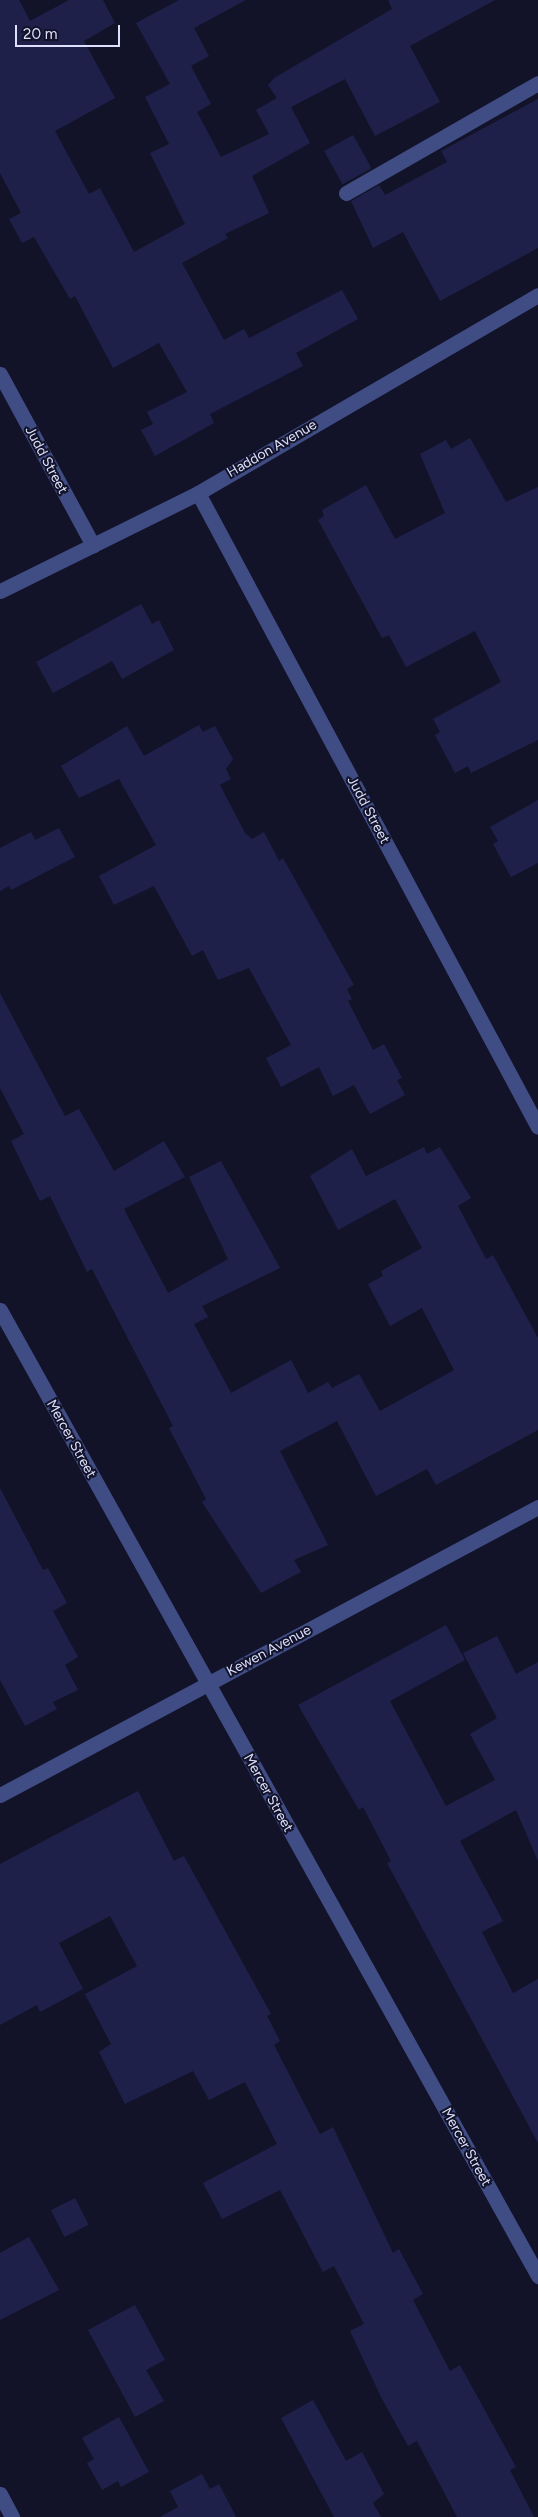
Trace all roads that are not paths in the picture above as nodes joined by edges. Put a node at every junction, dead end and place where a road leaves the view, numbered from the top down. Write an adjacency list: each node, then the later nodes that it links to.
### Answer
1 (538, 83): 2 (street)
2 (346, 193)
3 (538, 295): 5 (street, Haddon Avenue)
4 (0, 374): 6 (street, Judd Street)
5 (198, 493): 6 (street, Haddon Avenue); 8 (street, Judd Street)
6 (93, 545): 7 (street, Haddon Avenue)
7 (0, 591)
8 (538, 1127)
9 (0, 1310): 11 (street, Mercer Street)
10 (538, 1507): 11 (street, Kewen Avenue)
11 (207, 1684): 12 (street, Kewen Avenue); 13 (street, Mercer Street)
12 (0, 1795)
13 (538, 2276)
14 (0, 2494): 15 (street)
15 (12, 2517)

